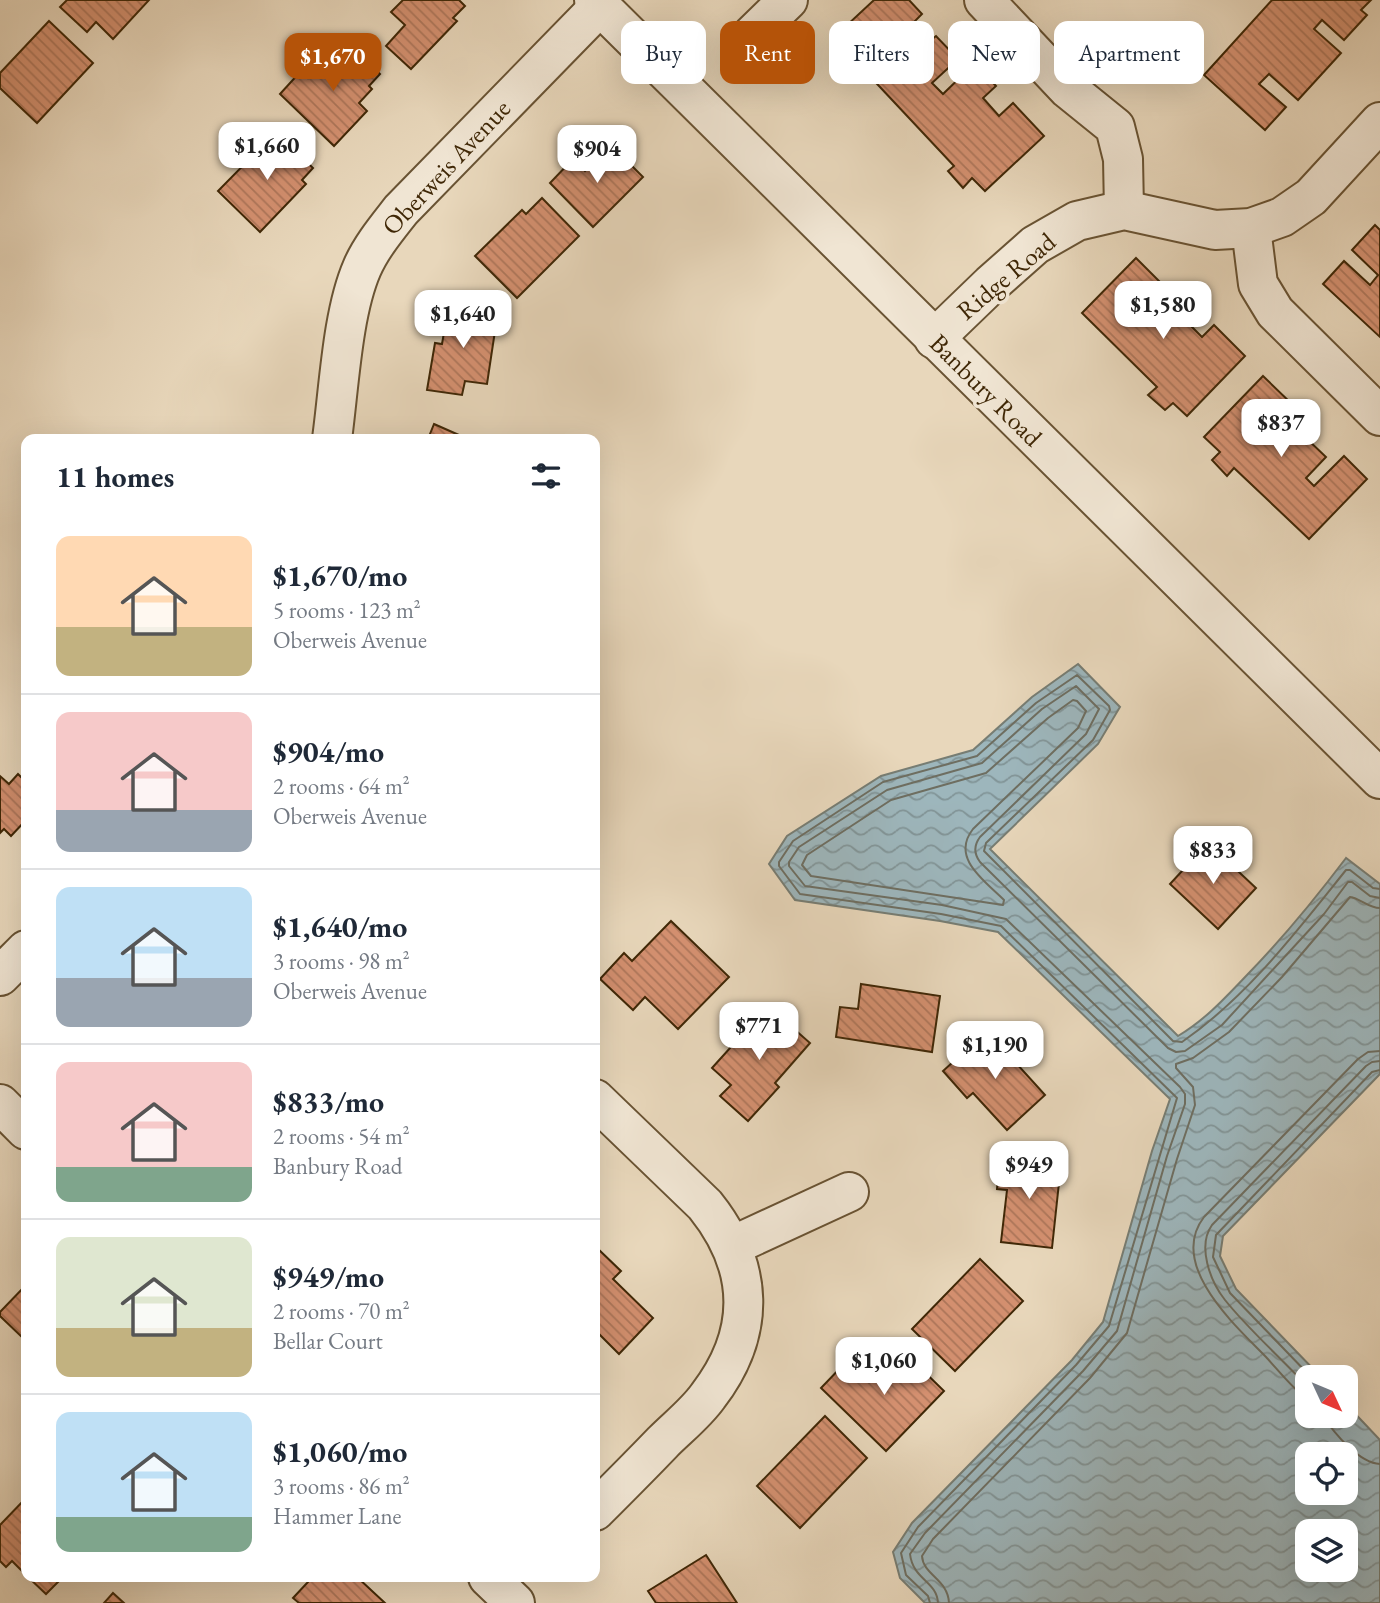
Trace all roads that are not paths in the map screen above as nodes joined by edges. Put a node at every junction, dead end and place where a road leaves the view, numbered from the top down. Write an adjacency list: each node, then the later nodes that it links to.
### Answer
1 (788, 0): 4 (street)
2 (984, 0): 6 (street)
3 (597, 3): 8 (street, Banbury Road); 10 (street, Oberweis Avenue)
4 (766, 21)
5 (1380, 122): 7 (street, Ridge Road)
6 (1124, 210): 7 (street, Ridge Road); 8 (street, Ridge Road)
7 (1251, 228): 9 (street)
8 (934, 340): 11 (street, Banbury Road)
9 (1380, 416)
10 (333, 434)
11 (1380, 779)
12 (21, 955): 13 (street)
13 (0, 976)
14 (600, 1103): 18 (street)
15 (0, 1104): 16 (street)
16 (21, 1125)
17 (849, 1192): 18 (street)
18 (732, 1246): 19 (street)
19 (600, 1506)

